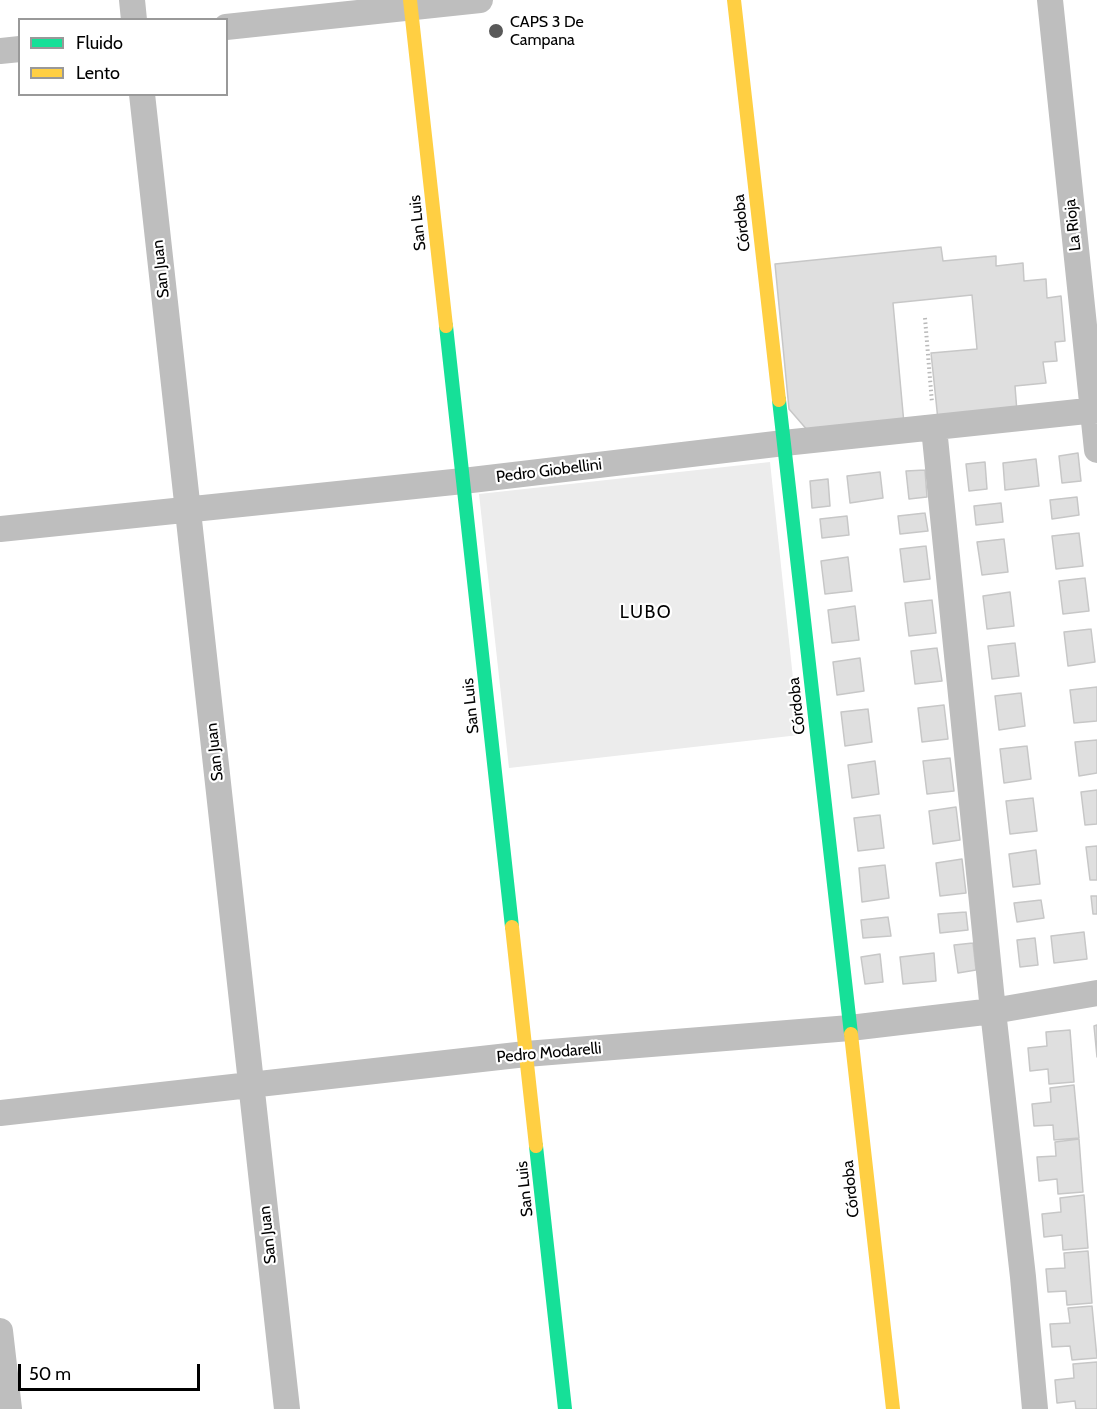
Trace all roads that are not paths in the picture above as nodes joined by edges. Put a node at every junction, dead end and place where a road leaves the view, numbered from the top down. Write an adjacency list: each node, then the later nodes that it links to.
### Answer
1 (132, 0): 6 (street)
2 (480, 0): 5 (street)
3 (734, 0): 13 (street, Córdoba)
4 (1050, 0): 11 (street, La Rioja)
5 (410, 4): 7 (street); 15 (street, San Luis)
6 (134, 18)
7 (228, 27)
8 (18, 49): 9 (street)
9 (0, 51)
10 (142, 96): 16 (street, San Juan)
11 (1095, 411): 12 (street, Pedro Giobellini); 14 (street, La Rioja)
12 (934, 428): 13 (street, Pedro Giobellini); 19 (street)
13 (784, 443): 15 (street, Pedro Giobellini); 20 (street, Córdoba)
14 (1097, 450)
15 (463, 481): 16 (street, Pedro Giobellini); 21 (street, San Luis)
16 (188, 510): 17 (street, Pedro Giobellini); 22 (street, San Juan)
17 (0, 529)
18 (1097, 993): 19 (street, Pedro Modarelli)
19 (993, 1011): 20 (street, Pedro Modarelli); 29 (street)
20 (850, 1028): 21 (street, Pedro Modarelli); 28 (street, Córdoba)
21 (526, 1054): 22 (street, Pedro Modarelli); 27 (street, San Luis)
22 (251, 1085): 23 (street, Pedro Modarelli); 26 (street, San Juan)
23 (0, 1113)
24 (0, 1331): 25 (street)
25 (9, 1409)
26 (287, 1409)
27 (565, 1409)
28 (893, 1409)
29 (1035, 1409)

